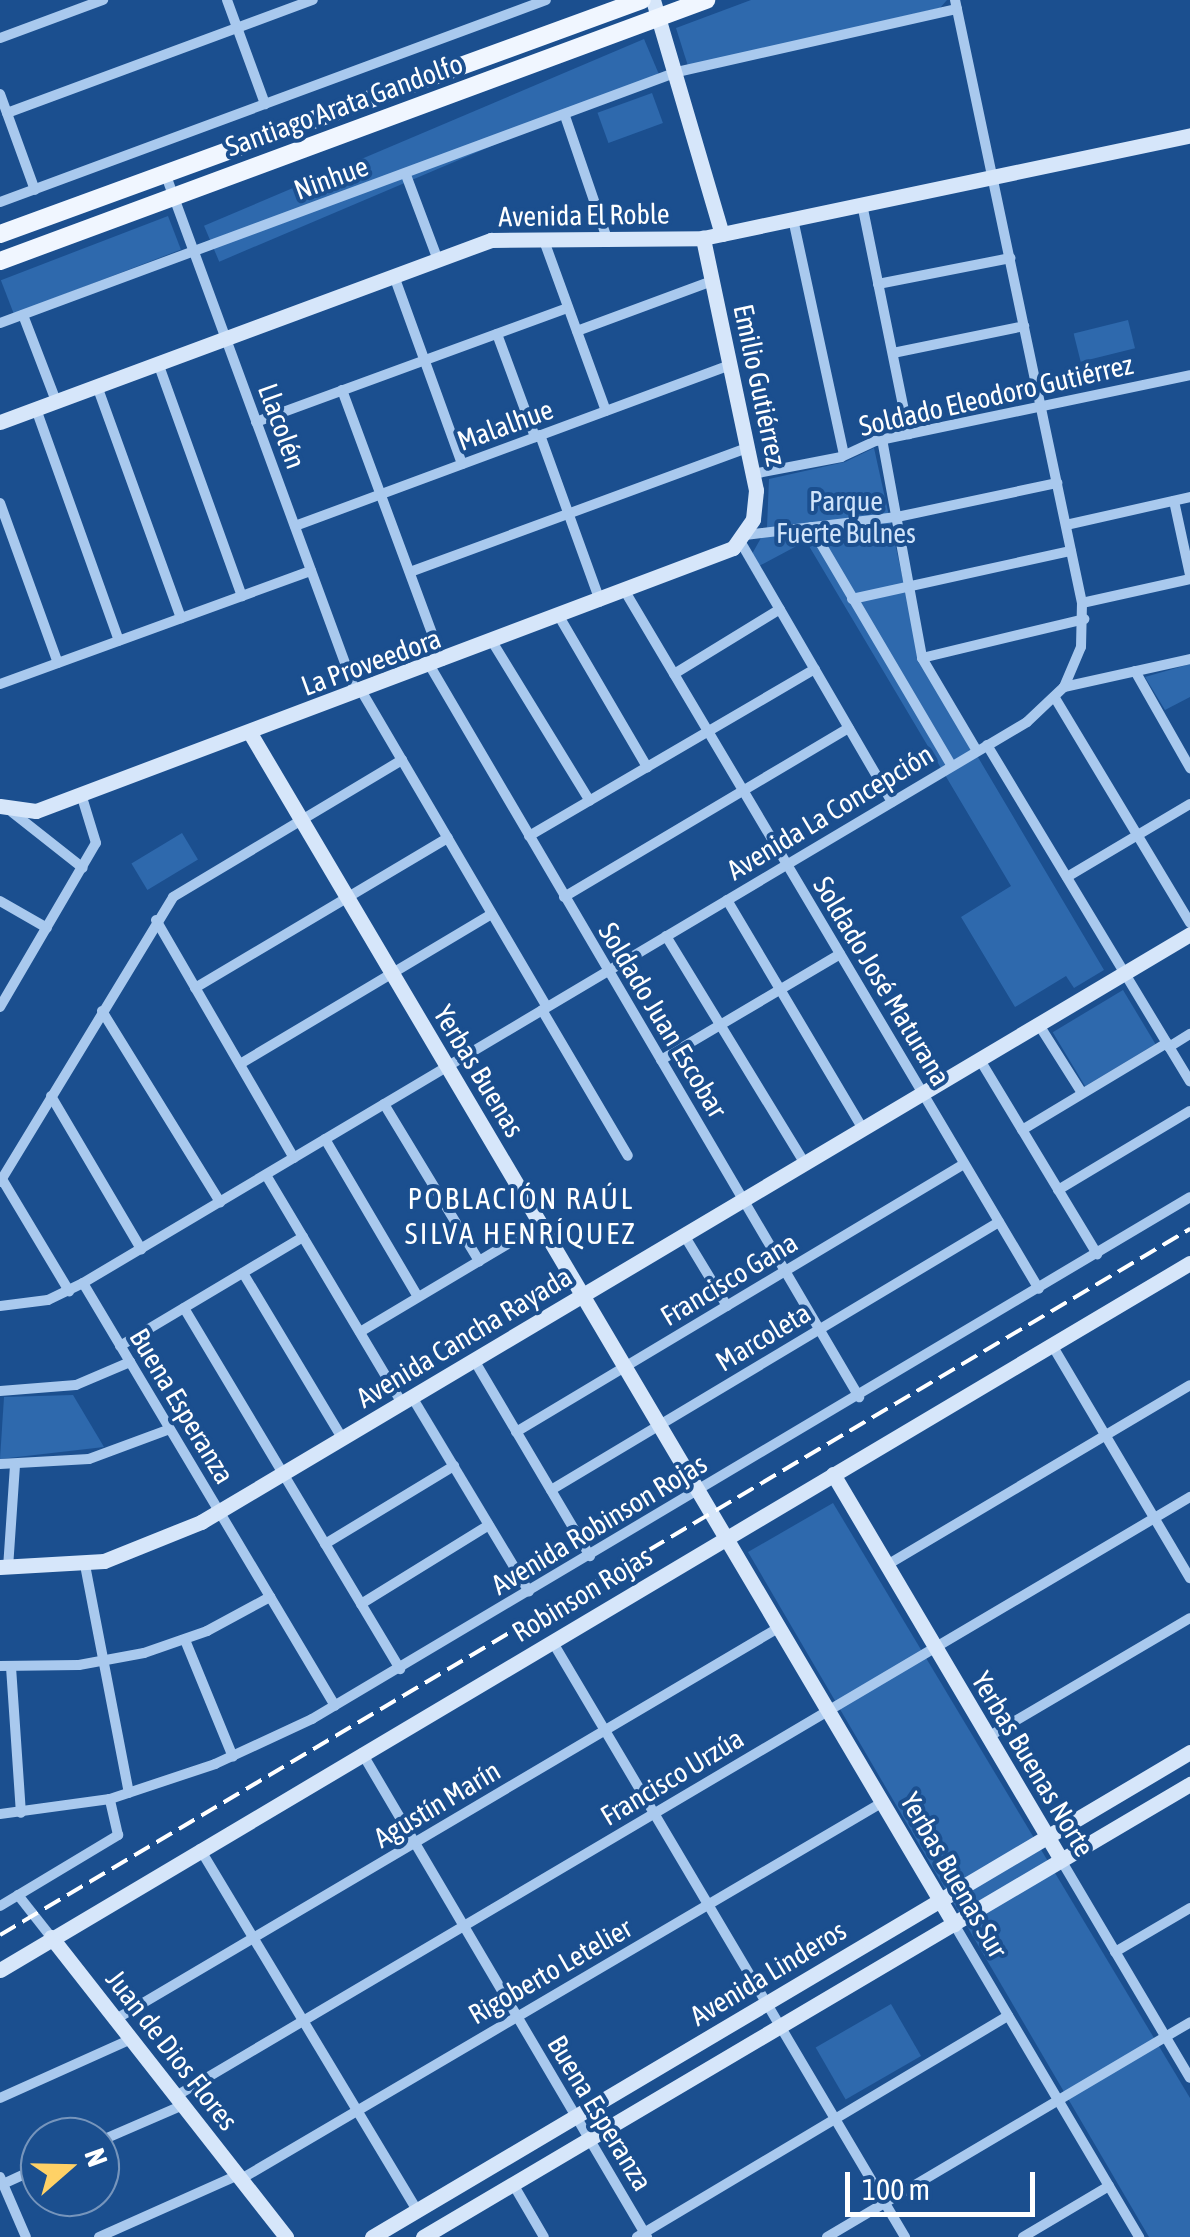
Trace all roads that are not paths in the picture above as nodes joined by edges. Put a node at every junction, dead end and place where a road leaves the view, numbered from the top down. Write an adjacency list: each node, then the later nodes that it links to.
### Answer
1 (103, 0): 10 (street)
2 (227, 0): 9 (street)
3 (313, 0): 9 (street)
4 (546, 0): 13 (street, Santiago Arata Gandolfo)
5 (642, 0): 17 (main road, Santiago Arata Gandolfo)
6 (706, 0): 8 (main road, Santiago Arata Gandolfo)
7 (956, 4): 11 (street, Ninhue); 19 (street, Avenida La Concepción)
8 (656, 9): 11 (street); 21 (main road, Santiago Arata Gandolfo)
9 (237, 28): 13 (street); 14 (street)
10 (0, 38)
11 (677, 72): 15 (street, Ninhue); 26 (street)
12 (0, 94): 14 (street)
13 (265, 104): 20 (street, Santiago Arata Gandolfo)
14 (7, 112): 20 (street)
15 (565, 116): 18 (street, Ninhue); 29 (street)
16 (1190, 135): 19 (street, Avenida El Roble)
17 (165, 173): 21 (street, Llacolén); 25 (main road, Santiago Arata Gandolfo)
18 (406, 175): 30 (street, Ninhue); 32 (street)
19 (992, 176): 23 (street, Avenida El Roble); 31 (street, Avenida La Concepción)
20 (35, 190): 22 (street, Santiago Arata Gandolfo)
21 (174, 197): 30 (street, Llacolén); 33 (main road, Santiago Arata Gandolfo)
22 (0, 202)
23 (862, 204): 24 (street, Avenida El Roble); 36 (street)
24 (792, 219): 26 (street, Avenida El Roble); 61 (street)
25 (0, 234)
26 (722, 234): 28 (street, Avenida El Roble)
27 (543, 238): 29 (street, Avenida El Roble); 32 (street, Avenida El Roble); 37 (street)
28 (703, 238): 29 (street, Avenida El Roble); 35 (street, Emilio Gutiérrez)
29 (607, 239)
30 (194, 253): 38 (street, Ninhue); 43 (street, Llacolén)
31 (1010, 258): 36 (street); 40 (street, Avenida La Concepción)
32 (438, 260): 34 (street, Avenida El Roble)
33 (0, 261)
34 (394, 276): 43 (street, Avenida El Roble); 45 (street)
35 (712, 281): 41 (street); 47 (street, Emilio Gutiérrez)
36 (878, 284): 44 (street)
37 (568, 308): 41 (street); 42 (street)
38 (23, 315): 39 (street, Ninhue); 51 (street)
39 (0, 323)
40 (1024, 326): 44 (street); 52 (street, Avenida La Concepción)
41 (577, 331): 54 (street)
42 (497, 334): 45 (street); 58 (street)
43 (226, 337): 46 (street, Avenida El Roble); 56 (street, Llacolén)
44 (892, 353): 57 (street)
45 (424, 360): 50 (street); 62 (street)
46 (158, 363): 49 (street, Avenida El Roble); 81 (street)
47 (730, 365): 54 (street, Malalhue); 60 (street, Emilio Gutiérrez)
48 (1190, 375): 52 (street, Soldado Eleodoro Gutiérrez)
49 (98, 386): 51 (street, Avenida El Roble); 86 (street)
50 (342, 390): 56 (street); 65 (street, Soldado Juan Escobar)
51 (56, 402): 53 (street, Avenida El Roble)
52 (1041, 406): 57 (street, Soldado Eleodoro Gutiérrez); 64 (street, Avenida La Concepción)
53 (36, 409): 55 (street, Avenida El Roble); 89 (street)
54 (606, 411): 58 (street, Malalhue)
55 (0, 422)
56 (256, 422): 72 (street, Llacolén)
57 (909, 434): 59 (street, Soldado Eleodoro Gutiérrez)
58 (538, 436): 62 (street, Malalhue); 69 (street)
59 (882, 439): 61 (street, Soldado Eleodoro Gutiérrez); 70 (street)
60 (748, 448): 63 (street, Emilio Gutiérrez); 69 (street)
61 (844, 455): 63 (street, Soldado Eleodoro Gutiérrez)
62 (462, 464): 65 (street, Malalhue)
63 (753, 474): 74 (street, Emilio Gutiérrez)
64 (1057, 483): 70 (street); 71 (street, Avenida La Concepción)
65 (381, 494): 72 (street, Malalhue); 77 (street, Soldado Juan Escobar)
66 (1190, 497): 67 (street)
67 (1174, 501): 71 (street); 78 (street)
68 (0, 502): 93 (street)
69 (568, 514): 77 (street); 83 (street)
70 (897, 517): 73 (street); 79 (street)
71 (1066, 525): 75 (street, Avenida La Concepción)
72 (295, 526): 76 (street, Llacolén)
73 (811, 527): 74 (street); 82 (street)
74 (742, 538): 80 (street, La Proveedora); 85 (street)
75 (1072, 552): 79 (street); 84 (street, Avenida La Concepción)
76 (311, 570): 81 (street); 100 (street, Llacolén)
77 (410, 572): 94 (street, Soldado Juan Escobar)
78 (1190, 577): 84 (street)
79 (910, 587): 82 (street); 91 (street)
80 (626, 593): 83 (street, La Proveedora); 97 (street, Soldado José Maturana)
81 (242, 596): 86 (street)
82 (852, 600): 107 (street)
83 (600, 602): 87 (street, La Proveedora)
84 (1082, 603): 88 (street, Avenida La Concepción)
85 (780, 609): 95 (street); 97 (street)
86 (180, 618): 89 (street)
87 (560, 618): 90 (street, La Proveedora); 108 (street)
88 (1084, 619): 91 (street); 99 (street, Avenida La Concepción)
89 (119, 641): 93 (street)
90 (493, 643): 94 (street, La Proveedora); 112 (street)
91 (922, 658): 105 (street)
92 (1190, 659): 96 (street)
93 (58, 663): 98 (street)
94 (437, 664): 100 (street, La Proveedora); 118 (street, Soldado Juan Escobar)
95 (815, 669): 102 (street); 104 (street)
96 (1135, 671): 99 (street); 109 (street)
97 (674, 674): 104 (street, Soldado José Maturana)
98 (0, 684)
99 (1064, 687): 101 (street, Avenida La Concepción)
100 (359, 693): 103 (street, La Proveedora); 106 (street, Llacolén)
101 (1055, 698): 105 (street, Avenida La Concepción); 117 (street)
102 (849, 728): 110 (street); 113 (street)
103 (250, 732): 111 (street, La Proveedora); 116 (street, Yerbas Buenas)
104 (707, 732): 108 (street); 110 (street, Soldado José Maturana)
105 (982, 748): 107 (street, Avenida La Concepción); 122 (street)
106 (402, 760): 116 (street); 119 (street, Llacolén)
107 (952, 766): 113 (street, Avenida La Concepción)
108 (647, 767): 112 (street)
109 (1190, 768)
110 (742, 791): 120 (street, Soldado José Maturana); 123 (street)
111 (82, 794): 115 (street, La Proveedora); 121 (street)
112 (590, 800): 118 (street)
113 (892, 802): 120 (street, Avenida La Concepción)
114 (1190, 804): 117 (street)
115 (6, 809): 121 (street)
116 (301, 821): 124 (street, Yerbas Buenas); 128 (street)
117 (1137, 835): 122 (street); 129 (street)
118 (529, 836): 123 (street, Soldado Juan Escobar)
119 (448, 838): 124 (street); 127 (street, Llacolén)
120 (786, 865): 125 (street, Avenida La Concepción); 133 (street, Soldado José Maturana)
121 (83, 868): 130 (street)
122 (1067, 877): 136 (street)
123 (564, 897): 134 (street, Soldado Juan Escobar)
124 (347, 898): 135 (street, Yerbas Buenas); 139 (street)
125 (727, 900): 132 (street, Avenida La Concepción); 140 (street)
126 (0, 901): 130 (street)
127 (492, 914): 135 (street); 142 (street, Llacolén)
128 (158, 918): 139 (street); 143 (street)
129 (1190, 923)
130 (47, 928): 138 (street)
131 (1190, 934): 136 (street, Avenida Cancha Rayada)
132 (666, 936): 134 (street, Avenida La Concepción); 144 (street)
133 (840, 954): 140 (street); 153 (street, Soldado José Maturana)
134 (608, 971): 142 (street, Avenida La Concepción); 148 (street, Soldado Juan Escobar)
135 (392, 974): 150 (street); 151 (street, Yerbas Buenas)
136 (1125, 974): 145 (street, Avenida Cancha Rayada); 147 (street)
137 (0, 981): 138 (street)
138 (12, 988): 141 (street)
139 (195, 988): 150 (street)
140 (780, 990): 144 (street); 158 (street)
141 (0, 1007)
142 (545, 1008): 151 (street, Avenida La Concepción); 161 (street, Llacolén)
143 (102, 1011): 155 (street); 170 (street)
144 (720, 1025): 148 (street); 163 (street)
145 (1040, 1025): 149 (street, Avenida Cancha Rayada); 154 (street)
146 (1190, 1034): 147 (street)
147 (1168, 1045): 152 (street); 154 (street)
148 (661, 1060): 169 (street, Soldado Juan Escobar)
149 (980, 1060): 153 (street, Avenida Cancha Rayada); 159 (street)
150 (240, 1064): 162 (street)
151 (447, 1066): 156 (street, Avenida La Concepción); 172 (street, Yerbas Buenas)
152 (1190, 1081)
153 (923, 1094): 158 (street, Avenida Cancha Rayada); 164 (street, Soldado José Maturana)
154 (1082, 1094): 159 (street)
155 (51, 1096): 166 (street); 175 (street)
156 (384, 1104): 160 (street, Avenida La Concepción); 177 (street)
157 (1190, 1110): 167 (street)
158 (863, 1129): 163 (street, Avenida Cancha Rayada)
159 (1022, 1130): 167 (street)
160 (325, 1140): 162 (street, Avenida La Concepción); 185 (street)
161 (628, 1156)
162 (294, 1158): 165 (street, Avenida La Concepción)
163 (804, 1164): 169 (street, Avenida Cancha Rayada)
164 (964, 1164): 171 (street, Soldado José Maturana); 179 (street, Francisco Gana)
165 (266, 1175): 170 (street, Avenida La Concepción); 174 (street)
166 (1, 1180): 183 (street)
167 (1058, 1190): 176 (street)
168 (1190, 1198): 176 (street, Avenida Robinson Rojas)
169 (744, 1200): 173 (street, Avenida Cancha Rayada); 179 (street, Soldado Juan Escobar)
170 (220, 1202): 175 (street, Avenida La Concepción)
171 (999, 1222): 182 (street, Soldado José Maturana); 189 (street, Marcoleta)
172 (541, 1224): 177 (street); 184 (street, Yerbas Buenas)
173 (684, 1236): 184 (street, Avenida Cancha Rayada); 187 (street)
174 (303, 1237): 180 (street); 190 (street)
175 (141, 1249): 181 (street, Avenida La Concepción)
176 (1097, 1254): 182 (street, Avenida Robinson Rojas)
177 (478, 1261): 185 (street)
178 (1190, 1263): 191 (street, Robinson Rojas)
179 (785, 1271): 187 (street, Francisco Gana); 189 (street, Soldado Juan Escobar)
180 (243, 1273): 188 (street); 204 (street)
181 (83, 1284): 183 (street, Avenida La Concepción); 192 (street, Buena Esperanza)
182 (1040, 1289): 198 (street, Avenida Robinson Rojas)
183 (68, 1291): 186 (street, Avenida La Concepción)
184 (584, 1296): 193 (street, Avenida Cancha Rayada); 195 (street, Yerbas Buenas)
185 (418, 1297): 190 (street)
186 (0, 1306)
187 (727, 1306): 195 (street, Francisco Gana)
188 (184, 1308): 192 (street); 208 (street)
189 (819, 1330): 198 (street, Soldado Juan Escobar); 200 (street, Marcoleta)
190 (360, 1332): 199 (street)
191 (1052, 1345): 203 (street); 209 (street, Robinson Rojas)
192 (120, 1346): 194 (street, Buena Esperanza)
193 (474, 1360): 199 (street, Avenida Cancha Rayada); 202 (street)
194 (130, 1362): 197 (street); 201 (street, Buena Esperanza)
195 (626, 1366): 200 (street, Yerbas Buenas); 202 (street, Francisco Gana)
196 (1190, 1386): 203 (street)
197 (0, 1392)
198 (859, 1397): 211 (street, Avenida Robinson Rojas)
199 (407, 1400): 204 (street, Avenida Cancha Rayada); 207 (street)
200 (660, 1425): 210 (street, Marcoleta); 211 (street, Yerbas Buenas)
201 (170, 1429): 206 (street); 213 (street, Buena Esperanza)
202 (516, 1432): 210 (street)
203 (1106, 1436): 214 (street); 220 (street)
204 (342, 1438): 208 (street, Avenida Cancha Rayada)
205 (0, 1464): 206 (street)
206 (15, 1465): 221 (street)
207 (454, 1466): 215 (street); 217 (street)
208 (283, 1474): 213 (street, Avenida Cancha Rayada); 217 (street)
209 (833, 1474): 216 (street, Robinson Rojas); 220 (street, Yerbas Buenas Norte)
210 (551, 1490): 218 (street)
211 (699, 1490): 216 (street, Yerbas Buenas); 218 (street, Avenida Robinson Rojas)
212 (1190, 1497): 214 (street, Francisco Urzúa)
213 (219, 1511): 219 (street, Avenida Cancha Rayada); 224 (street, Buena Esperanza)
214 (1154, 1518): 222 (street); 230 (street, Francisco Urzúa)
215 (489, 1525): 223 (street); 225 (street)
216 (727, 1537): 227 (street, Yerbas Buenas Sur); 229 (street, Robinson Rojas)
217 (325, 1544): 225 (street)
218 (590, 1556): 223 (street, Avenida Robinson Rojas)
219 (86, 1565): 221 (street, Avenida Cancha Rayada); 231 (street)
220 (887, 1566): 230 (street, Yerbas Buenas Norte)
221 (4, 1567)
222 (1190, 1578)
223 (529, 1592): 233 (street, Avenida Robinson Rojas)
224 (270, 1597): 228 (street); 234 (street, Buena Esperanza)
225 (361, 1604): 233 (street)
226 (1190, 1618): 237 (street)
227 (780, 1628): 235 (street, Yerbas Buenas Sur); 236 (street, Agustín Marín)
228 (184, 1640): 231 (street); 240 (street)
229 (552, 1641): 236 (street); 239 (street, Robinson Rojas)
230 (935, 1648): 235 (street, Francisco Urzúa); 237 (street, Yerbas Buenas Norte)
231 (102, 1662): 232 (street); 242 (street)
232 (6, 1666): 245 (street)
233 (400, 1669): 234 (street, Avenida Robinson Rojas)
234 (335, 1706): 240 (street, Avenida Robinson Rojas)
235 (829, 1710): 244 (street, Yerbas Buenas Sur); 247 (street, Francisco Urzúa)
236 (605, 1731): 247 (street); 249 (street, Agustín Marín)
237 (988, 1737): 248 (street, Yerbas Buenas Norte)
238 (1190, 1752): 248 (street, Avenida Linderos)
239 (362, 1753): 249 (street, Buena Esperanza); 250 (street, Robinson Rojas)
240 (233, 1757): 242 (street, Avenida Robinson Rojas)
241 (1190, 1784): 251 (street, Avenida Linderos)
242 (129, 1793): 243 (street, Avenida Robinson Rojas)
243 (110, 1798): 245 (street, Avenida Robinson Rojas); 252 (street)
244 (882, 1802): 253 (street, Yerbas Buenas Sur); 254 (street, Rigoberto Letelier)
245 (21, 1813): 246 (street, Avenida Robinson Rojas)
246 (0, 1814)
247 (654, 1814): 254 (street); 258 (street, Francisco Urzúa)
248 (1048, 1837): 251 (street, Yerbas Buenas Norte); 253 (street, Avenida Linderos)
249 (415, 1843): 258 (street, Buena Esperanza); 260 (street, Agustín Marín)
250 (200, 1849): 259 (street, Robinson Rojas); 260 (street)
251 (1061, 1860): 257 (street, Avenida Linderos); 261 (street, Yerbas Buenas Norte)
252 (18, 1895): 255 (street); 259 (street, Juan de Dios Flores)
253 (940, 1900): 257 (street, Yerbas Buenas Sur); 263 (street, Avenida Linderos)
254 (708, 1905): 263 (street); 264 (street, Rigoberto Letelier)
255 (0, 1906)
256 (1190, 1908): 261 (street)
257 (954, 1924): 265 (street, Yerbas Buenas Sur); 269 (street, Avenida Linderos)
258 (464, 1926): 264 (street, Buena Esperanza); 267 (street, Francisco Urzúa)
259 (52, 1937): 262 (street, Robinson Rojas); 266 (street, Juan de Dios Flores)
260 (254, 1939): 266 (street, Agustín Marín); 267 (street)
261 (1115, 1952): 270 (street, Yerbas Buenas Norte)
262 (0, 1970)
263 (766, 2003): 269 (street); 277 (street, Avenida Linderos)
264 (517, 2016): 276 (street, Rigoberto Letelier); 277 (street, Buena Esperanza)
265 (1008, 2016): 275 (street, Yerbas Buenas Sur); 278 (street)
266 (116, 2019): 271 (street, Juan de Dios Flores)
267 (303, 2021): 274 (street, Francisco Urzúa); 276 (street)
268 (1190, 2022): 270 (street)
269 (780, 2026): 278 (street); 280 (street, Avenida Linderos)
270 (1166, 2036): 272 (street, Yerbas Buenas Norte); 275 (street)
271 (132, 2039): 273 (street); 274 (street, Juan de Dios Flores)
272 (1190, 2078)
273 (0, 2098)
274 (179, 2100): 279 (street, Francisco Urzúa); 281 (street, Juan de Dios Flores)
275 (1058, 2100): 284 (street, Yerbas Buenas Sur); 285 (street)
276 (357, 2110): 281 (street, Rigoberto Letelier); 286 (street)
277 (576, 2116): 280 (street, Buena Esperanza); 286 (street, Avenida Linderos)
278 (835, 2119): 285 (street); 287 (street)
279 (120, 2131)
280 (590, 2139): 283 (street, Avenida Linderos); 287 (street, Buena Esperanza)
281 (239, 2177): 289 (street, Rigoberto Letelier); 290 (street, Juan de Dios Flores)
282 (2, 2180): 288 (street)
283 (513, 2184): 292 (street, Avenida Linderos); 293 (street)
284 (1109, 2186): 296 (street); 297 (street, Yerbas Buenas Sur)
285 (884, 2203): 294 (street); 295 (street)
286 (417, 2210): 291 (street, Avenida Linderos)
287 (643, 2235)
288 (26, 2237)
289 (99, 2237)
290 (286, 2237)
291 (372, 2237)
292 (423, 2237)
293 (544, 2237)
294 (827, 2237)
295 (905, 2237)
296 (1023, 2237)
297 (1139, 2237)

